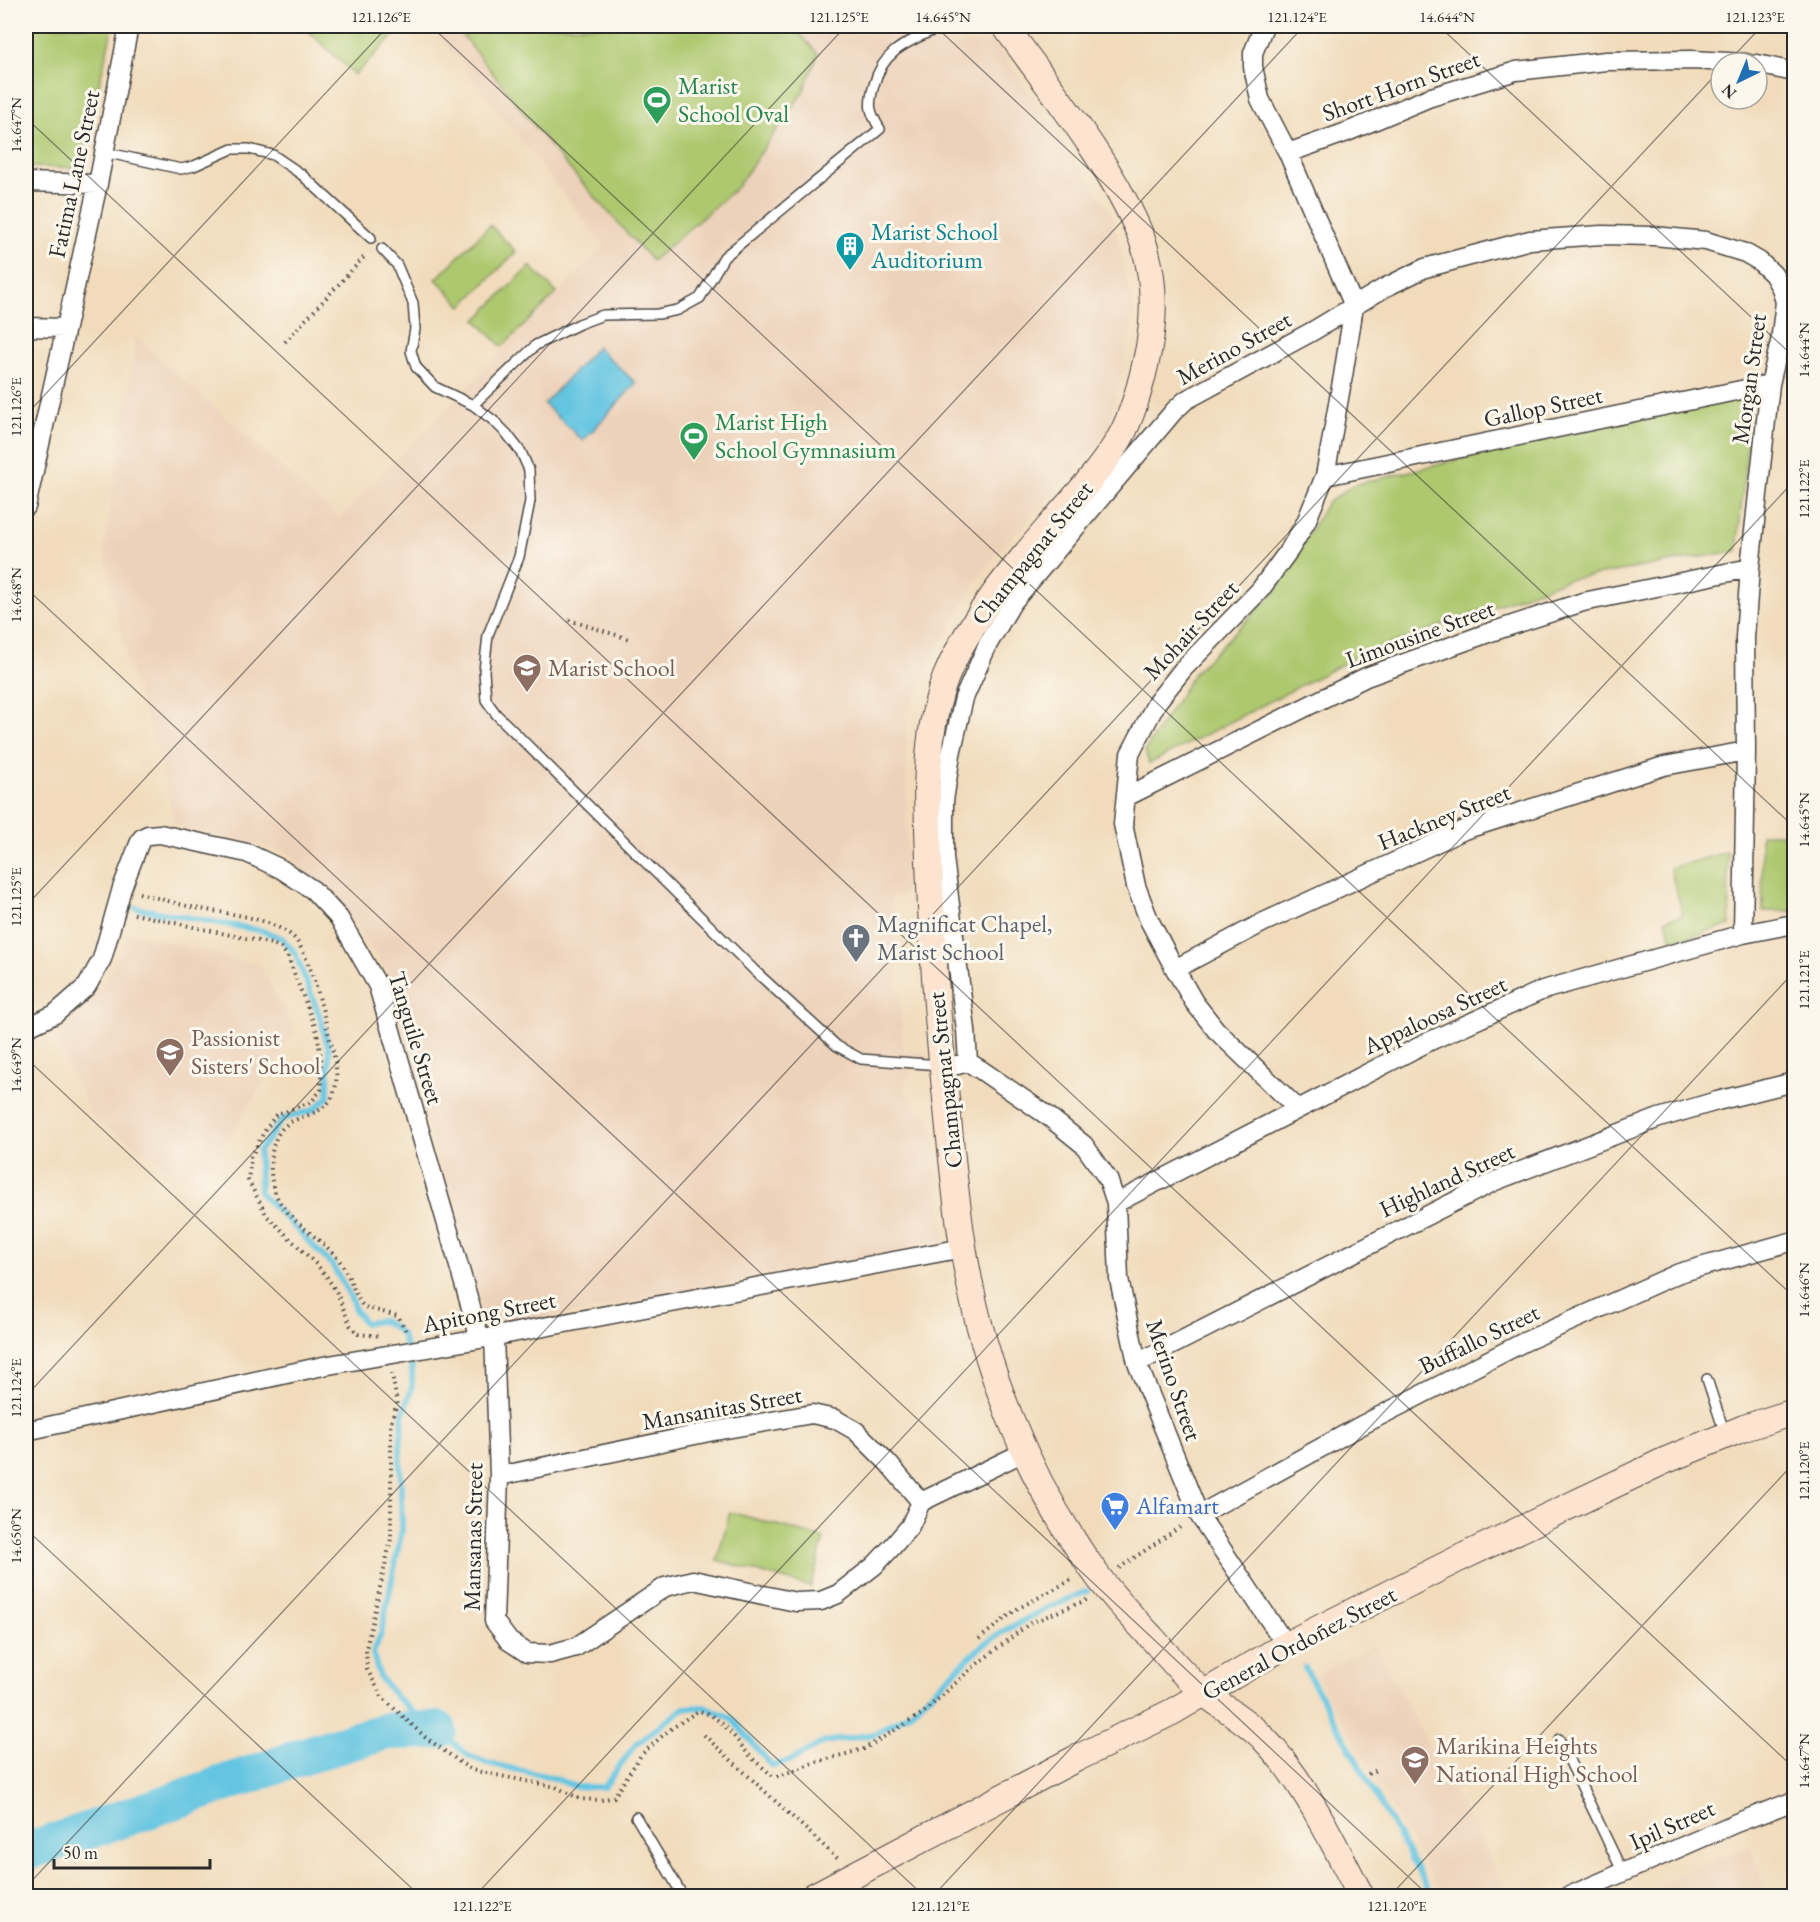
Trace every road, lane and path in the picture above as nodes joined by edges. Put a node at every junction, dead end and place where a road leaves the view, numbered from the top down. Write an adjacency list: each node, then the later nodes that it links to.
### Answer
1 (99, 26): 4 (path)
2 (1005, 26): 37 (street, Champagnat Street)
3 (1264, 26): 10 (street)
4 (121, 27): 9 (street, Fatima Lane Street)
5 (938, 28): 21 (lane)
6 (1709, 61): 10 (street, Short Horn Street)
7 (1769, 67): 8 (street)
8 (1794, 72)
9 (104, 152): 12 (street, Fatima Lane Street); 13 (lane)
10 (1288, 153): 16 (street)
11 (26, 182): 12 (street)
12 (98, 184): 18 (street, Fatima Lane Street)
13 (371, 238)
14 (382, 249): 21 (lane)
15 (365, 256): 19 (path)
16 (1354, 306): 20 (street, Morgan Street); 22 (street, Mohair Street); 36 (street, Merino Street)
17 (26, 327): 18 (street)
18 (65, 328): 23 (street, Fatima Lane Street)
19 (285, 342)
20 (1770, 384): 22 (street, Gallop Street); 25 (street, Morgan Street)
21 (474, 405): 37 (lane)
22 (1325, 476): 29 (street, Mohair Street)
23 (28, 488): 24 (street, Fatima Lane Street)
24 (26, 507)
25 (1750, 568): 28 (street, Morgan Street); 29 (street, Limousine Street)
26 (569, 620): 27 (path)
27 (628, 639)
28 (1746, 751): 33 (street, Morgan Street); 34 (street, Hackney Street)
29 (1126, 797): 34 (street, Mohair Street)
30 (122, 888): 31 (street, Tanguile Street); 43 (street, Tanguile Street); 44 (path)
31 (116, 910): 35 (street, Tanguile Street); 44 (path)
32 (1794, 924): 33 (street, Appaloosa Street)
33 (1743, 934): 39 (street, Appaloosa Street)
34 (1174, 969): 39 (street, Mohair Street)
35 (26, 1028)
36 (968, 1062): 37 (street); 40 (street, Merino Street)
37 (942, 1065): 42 (street, Champagnat Street)
38 (1794, 1082): 45 (street, Highland Street)
39 (1298, 1109): 40 (street, Appaloosa Street)
40 (1116, 1203): 45 (street, Merino Street)
41 (1794, 1241): 53 (street, Buffallo Street)
42 (963, 1248): 43 (street, Apitong Street); 50 (street, Champagnat Street)
43 (487, 1338): 44 (street, Apitong Street); 51 (street, Mansanas Street)
44 (402, 1349): 48 (street, Apitong Street); 55 (path)
45 (1137, 1363): 53 (street, Merino Street)
46 (1707, 1379): 49 (lane)
47 (1794, 1412): 49 (street, General Ordoñez Street)
48 (26, 1431)
49 (1725, 1436): 57 (street, General Ordoñez Street)
50 (1024, 1452): 52 (street); 55 (street, Champagnat Street)
51 (499, 1476): 52 (street, Mansanitas Street); 52 (street, Mansanas Street)
52 (921, 1502)
53 (1199, 1515): 54 (path); 57 (street, Merino Street)
54 (1126, 1564)
55 (1089, 1578): 56 (path); 58 (street, Champagnat Street)
56 (979, 1639)
57 (1286, 1645): 58 (street, General Ordoñez Street)
58 (1205, 1694): 66 (street, General Ordoñez Street); 70 (street, Champagnat Street)
59 (704, 1735): 66 (path)
60 (1559, 1739): 65 (lane)
61 (1376, 1770): 62 (path)
62 (1368, 1774)
63 (1794, 1801): 65 (street, Ipil Street)
64 (636, 1817): 68 (lane)
65 (1623, 1873): 67 (street, Ipil Street)
66 (852, 1877): 69 (street, General Ordoñez Street)
67 (1588, 1893): 71 (street, Ipil Street)
68 (683, 1896)
69 (814, 1896)
70 (1361, 1896)
71 (1569, 1896)

